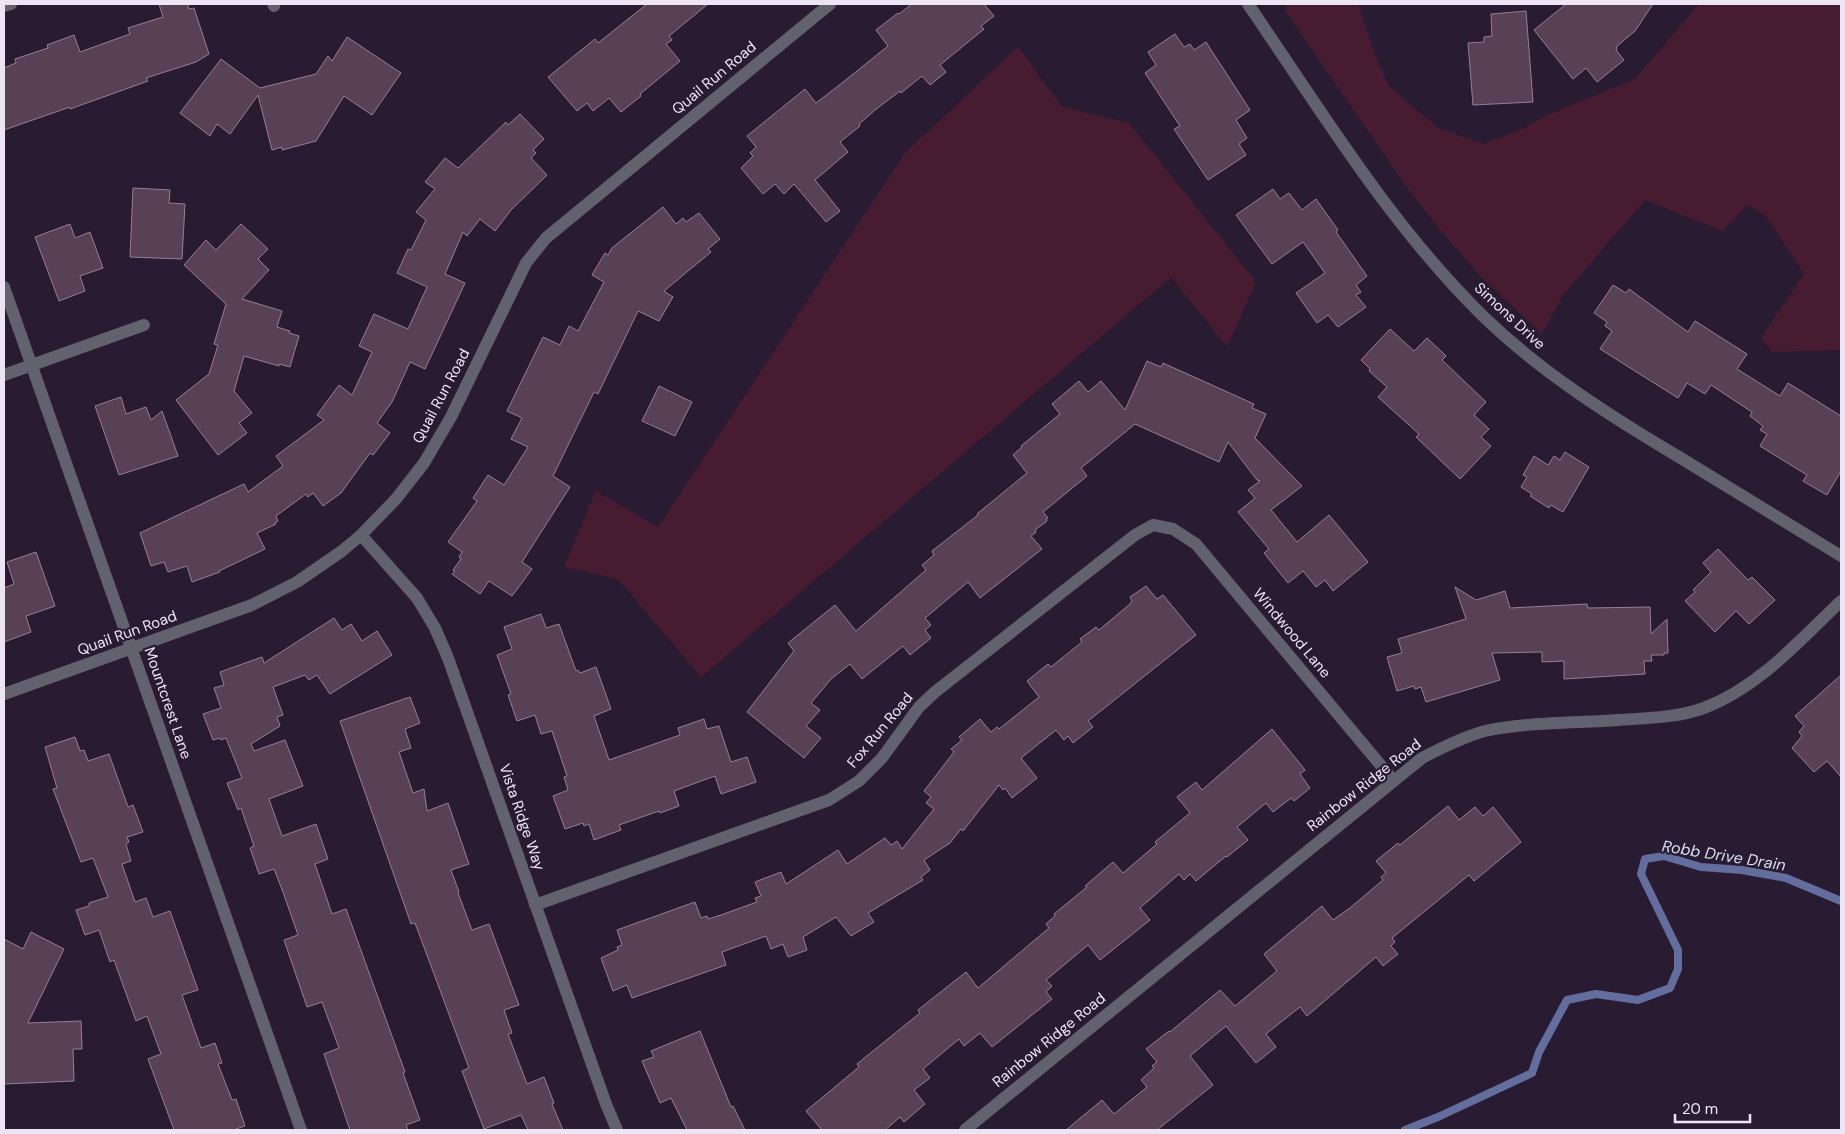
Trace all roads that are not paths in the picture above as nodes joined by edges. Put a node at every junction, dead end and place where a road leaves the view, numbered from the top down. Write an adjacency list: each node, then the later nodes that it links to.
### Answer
1 (11, 4): 4 (street)
2 (830, 4): 10 (street, Quail Run Road)
3 (1248, 4): 11 (street, Simons Drive)
4 (4, 6)
5 (4, 287): 7 (street, Mountcrest Lane)
6 (144, 325): 7 (street)
7 (31, 365): 8 (street); 13 (street, Mountcrest Lane)
8 (4, 375)
9 (1153, 525): 15 (street, Windwood Lane); 16 (street, Fox Run Road)
10 (361, 535): 13 (street, Quail Run Road); 16 (street, Vista Ridge Way)
11 (1841, 556)
12 (1841, 602): 15 (street, Rainbow Ridge Road)
13 (132, 649): 14 (street, Quail Run Road); 17 (street, Mountcrest Lane)
14 (4, 694)
15 (1394, 780): 19 (street, Rainbow Ridge Road)
16 (535, 905): 18 (street, Vista Ridge Way)
17 (301, 1130)
18 (618, 1130)
19 (965, 1130)

